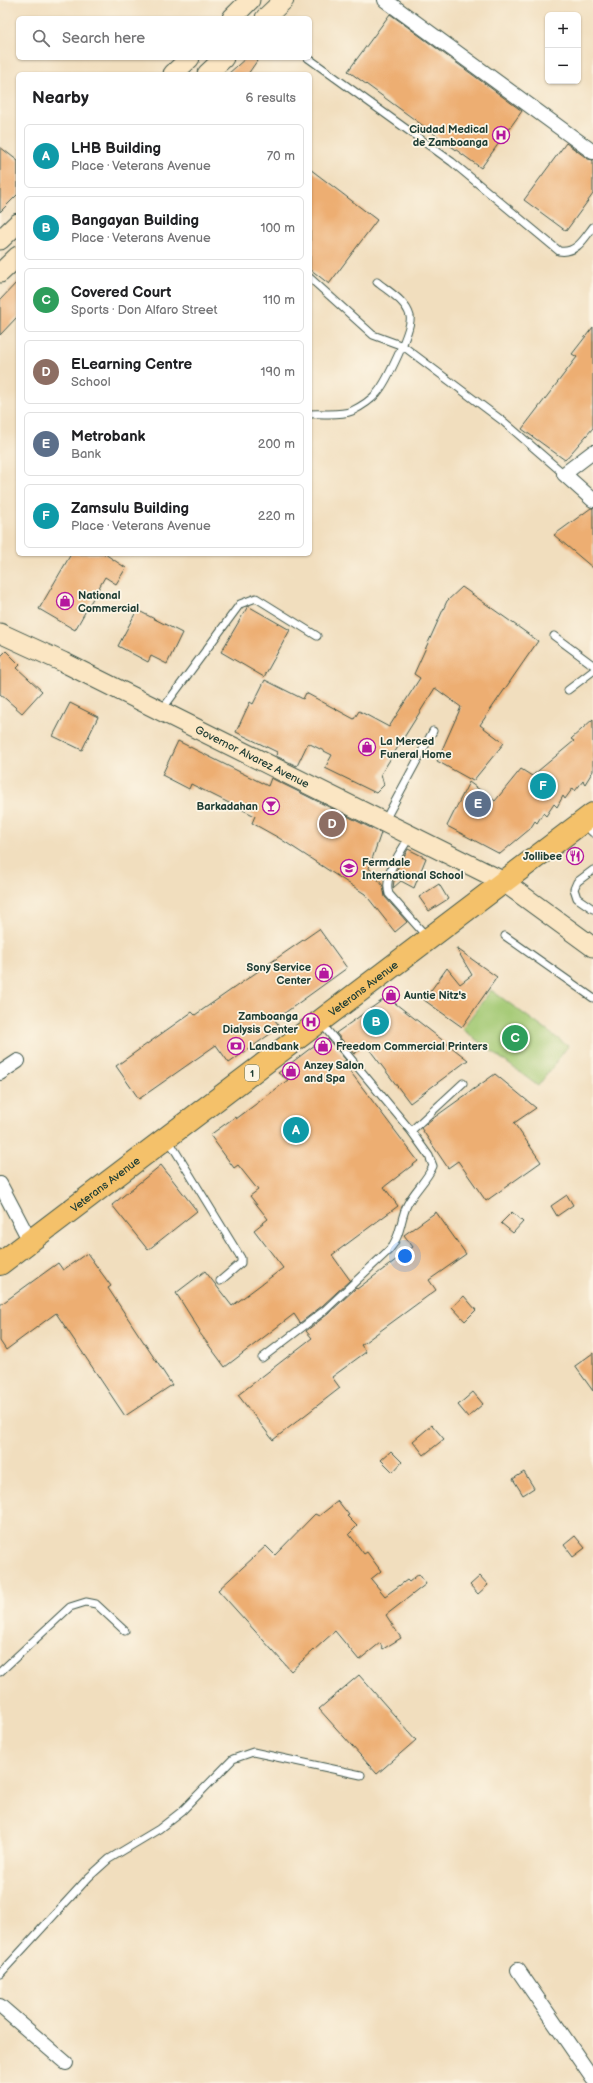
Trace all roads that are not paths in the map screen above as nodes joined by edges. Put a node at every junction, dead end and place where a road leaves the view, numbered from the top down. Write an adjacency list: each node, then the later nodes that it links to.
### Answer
1 (250, 0): 3 (main road)
2 (385, 0): 9 (street)
3 (234, 16)
4 (188, 60): 7 (main road)
5 (222, 60): 8 (main road)
6 (311, 60): 11 (lane)
7 (175, 72)
8 (209, 72)
9 (593, 152)
10 (16, 225): 12 (main road)
11 (593, 227)
12 (0, 240)
13 (16, 258): 14 (main road)
14 (0, 273)
15 (312, 280): 17 (lane)
16 (376, 282): 17 (lane)
17 (403, 346): 18 (lane); 20 (lane)
18 (312, 414)
19 (593, 452): 20 (street)
20 (564, 474): 21 (street)
21 (593, 500)
22 (0, 633): 28 (main road, Governor Alvarez Avenue)
23 (317, 636): 28 (lane)
24 (554, 636): 25 (lane)
25 (593, 665)
26 (593, 671): 27 (lane)
27 (568, 690)
28 (161, 711): 30 (main road, Governor Alvarez Avenue)
29 (433, 731): 30 (lane)
30 (384, 822): 32 (main road, Governor Alvarez Avenue)
31 (589, 824): 34 (main road, Veterans Avenue / 1)
32 (410, 836): 34 (main road, Governor Alvarez Avenue); 37 (lane)
33 (593, 870): 35 (lane)
34 (504, 882): 37 (main road, Veterans Avenue / 1); 38 (main road, Governor Alvarez Avenue)
35 (593, 909)
36 (505, 936): 39 (lane)
37 (429, 939): 40 (main road, Veterans Avenue / 1)
38 (593, 947)
39 (593, 998)
40 (319, 1022): 44 (lane); 45 (main road, Veterans Avenue / 1)
41 (18, 1061): 42 (street)
42 (0, 1073)
43 (463, 1083): 44 (lane)
44 (412, 1131): 50 (lane)
45 (167, 1137): 47 (main road, Veterans Avenue / 1); 49 (lane)
46 (0, 1184): 47 (street)
47 (30, 1241): 48 (main road, Veterans Avenue / 1)
48 (0, 1264)
49 (220, 1281)
50 (262, 1358)
51 (125, 1631): 52 (lane)
52 (0, 1672)
53 (361, 1775): 55 (lane)
54 (518, 1970): 58 (street)
55 (0, 1974)
56 (0, 2006): 57 (street)
57 (66, 2063)
58 (593, 2079)

